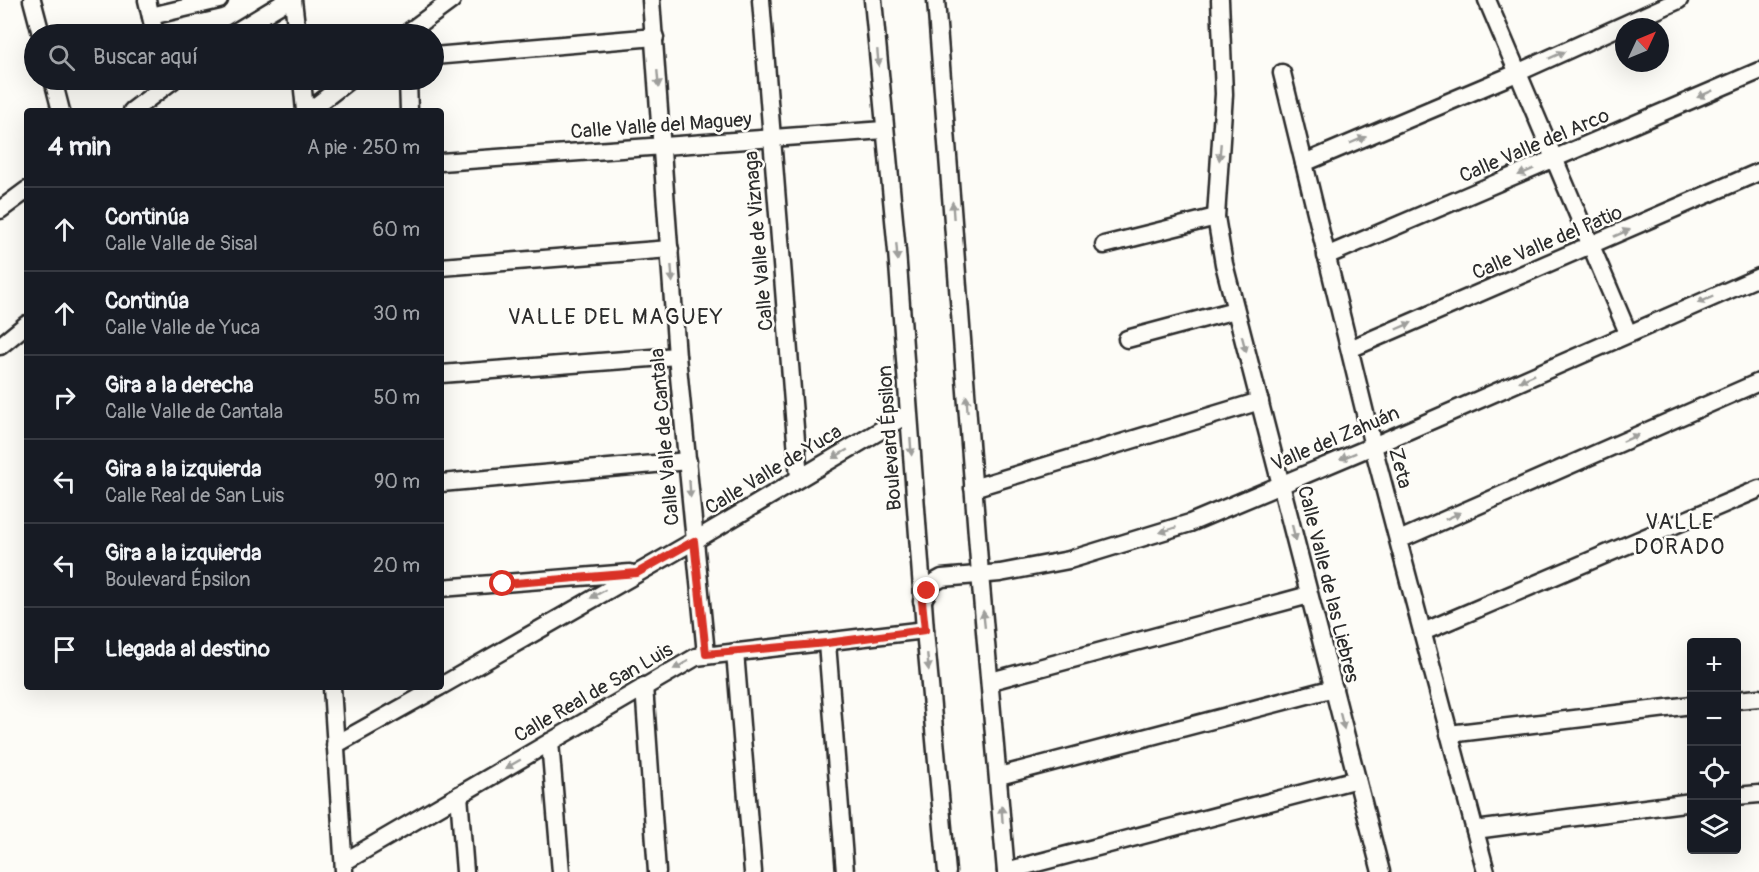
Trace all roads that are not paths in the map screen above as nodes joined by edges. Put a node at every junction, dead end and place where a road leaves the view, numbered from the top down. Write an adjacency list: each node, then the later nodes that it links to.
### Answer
1 (32, 0): 14 (street)
2 (219, 0): 13 (street)
3 (288, 0): 16 (street)
4 (293, 0): 17 (street)
5 (452, 0): 18 (street)
6 (651, 0): 19 (street, Calle Valle de Cantala)
7 (761, 0): 35 (street, Calle Valle de Viznaga)
8 (873, 0): 34 (street, Boulevard Épsilon, one-way to 34)
9 (936, 0): 66 (street, one-way to 9)
10 (1220, 0): 43 (street, Calle Valle de las Liebres, one-way to 43)
11 (1487, 0): 23 (street)
12 (1679, 0): 23 (street, one-way to 12)
13 (149, 8): 15 (street)
14 (38, 24)
15 (153, 24)
16 (248, 24)
17 (296, 24)
18 (420, 24)
19 (655, 38): 20 (street); 36 (street, Calle Valle de Cantala, one-way to 36)
20 (444, 55)
21 (1759, 71): 37 (street, Calle Valle del Arco, one-way to 37)
22 (1282, 73): 39 (street, Zeta)
23 (1517, 73): 37 (street); 39 (street, one-way to 23)
24 (56, 90): 29 (street)
25 (158, 90): 30 (street)
26 (304, 90): 31 (street)
27 (335, 90): 32 (street)
28 (408, 90): 33 (street)
29 (60, 108)
30 (136, 108)
31 (307, 108)
32 (311, 108)
33 (409, 108)
34 (884, 130): 35 (street, Calle Valle del Maguey); 60 (street, Boulevard Épsilon, one-way to 60)
35 (770, 139): 36 (street, Calle Valle del Maguey); 63 (street, Calle Valle de Viznaga)
36 (663, 145): 38 (street, Calle Valle del Maguey); 46 (street, Calle Valle de Cantala)
37 (1553, 160): 45 (street); 47 (street, Calle Valle del Arco, one-way to 47)
38 (444, 162)
39 (1304, 163): 47 (street, Zeta)
40 (1759, 172): 45 (street, Calle Valle del Patio, one-way to 40)
41 (24, 197): 42 (street)
42 (0, 210)
43 (1216, 217): 44 (street); 50 (street, Calle Valle de las Liebres)
44 (1104, 245)
45 (1591, 246): 52 (street); 55 (street, Calle Valle del Patio, one-way to 45)
46 (670, 249): 48 (street); 56 (street, Calle Valle de Cantala, one-way to 56)
47 (1326, 256): 55 (street, Zeta)
48 (444, 267)
49 (1759, 277): 52 (street, Valle del Zahuán, one-way to 52)
50 (1235, 310): 53 (street); 59 (street, Calle Valle de las Liebres, one-way to 59)
51 (24, 326): 54 (street)
52 (1628, 333): 61 (street, Valle del Zahuán, one-way to 61)
53 (1127, 339)
54 (0, 346)
55 (1350, 349): 61 (street, Zeta)
56 (677, 356): 57 (street); 62 (street, Calle Valle de Cantala)
57 (444, 374)
58 (1759, 382): 68 (street, one-way to 58)
59 (1260, 401): 65 (street, Calle Valle de las Liebres); 66 (street)
60 (908, 414): 63 (street, Calle Valle de Yuca, one-way to 63); 74 (street, Boulevard Épsilon, one-way to 74)
61 (1373, 446): 65 (street, Valle del Zahuán, one-way to 65); 68 (street, Zeta)
62 (688, 461): 64 (street); 69 (street, Calle Valle de Cantala, one-way to 69)
63 (799, 478): 69 (street, Calle Valle de Yuca)
64 (444, 483)
65 (1282, 483): 71 (street, Valle del Zahuán, one-way to 71); 73 (street, Calle Valle de las Liebres, one-way to 73)
66 (973, 488): 71 (street)
67 (1759, 489): 76 (street)
68 (1399, 540): 76 (street, Zeta)
69 (694, 541): 70 (street, Calle Valle de Yuca); 79 (street, Calle Valle de Cantala)
70 (637, 573): 72 (street); 81 (street, Calle Valle de Yuca, one-way to 81)
71 (980, 574): 74 (street, Valle del Zahuán); 80 (street, one-way to 71)
72 (444, 588)
73 (1309, 596): 80 (street); 83 (street, Calle Valle de las Liebres)
74 (922, 601): 75 (street, Boulevard Épsilon)
75 (925, 630): 77 (street, Calle Real de San Luis); 105 (street, Boulevard Épsilon, one-way to 105)
76 (1423, 632): 89 (street, Zeta)
77 (827, 643): 78 (street, Calle Real de San Luis); 104 (street)
78 (735, 652): 79 (street, Calle Real de San Luis); 103 (street)
79 (706, 654): 82 (street, Calle Real de San Luis, one-way to 82)
80 (991, 681): 92 (street)
81 (444, 684)
82 (644, 686): 90 (street, Calle Real de San Luis); 102 (street)
83 (1334, 688): 92 (street); 93 (street, Calle Valle de las Liebres, one-way to 93)
84 (332, 690): 91 (street)
85 (433, 690): 91 (street, Calle Valle de Yuca)
86 (1759, 698): 87 (street)
87 (1741, 700)
88 (1687, 706): 89 (street)
89 (1449, 734): 98 (street, Zeta)
90 (550, 742): 95 (street, Calle Real de San Luis, one-way to 95); 101 (street)
91 (335, 745): 99 (street)
92 (999, 776): 106 (street, one-way to 92)
93 (1357, 779): 106 (street); 107 (street, Calle Valle de las Liebres)
94 (1759, 794): 96 (street)
95 (459, 795): 99 (street, Calle Real de San Luis); 100 (street)
96 (1741, 796)
97 (1687, 803): 98 (street)
98 (1474, 830): 108 (street, Zeta)
99 (344, 867)
100 (465, 872)
101 (561, 872)
102 (657, 872)
103 (753, 872)
104 (845, 872)
105 (947, 872)
106 (1006, 872)
107 (1381, 872)
108 (1486, 872)

